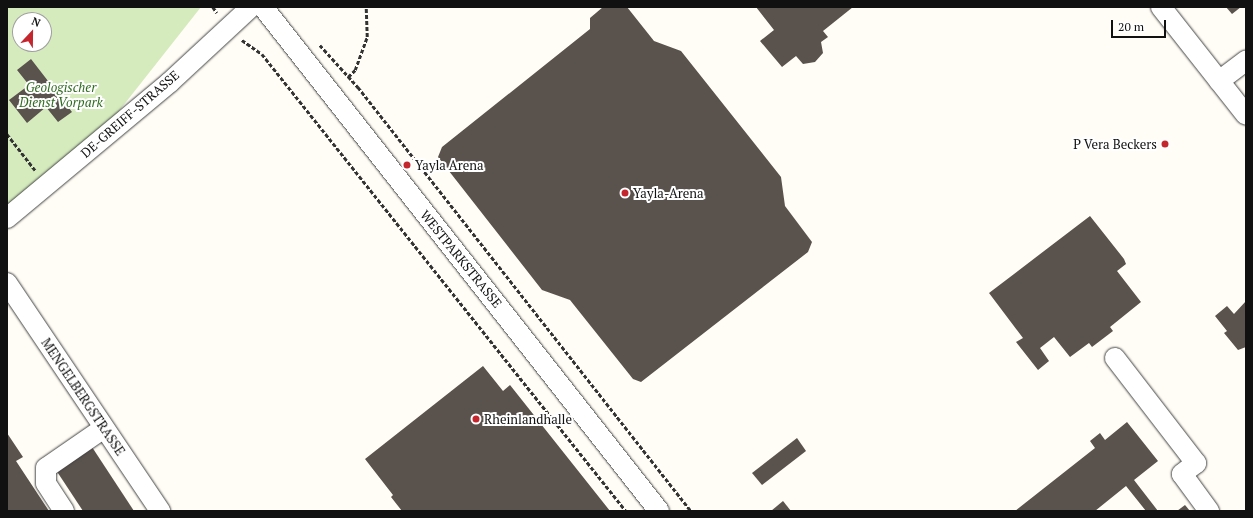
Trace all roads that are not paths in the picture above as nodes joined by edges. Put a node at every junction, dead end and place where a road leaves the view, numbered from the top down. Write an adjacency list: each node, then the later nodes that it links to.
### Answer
1 (251, 7): 7 (street, DE-GREIFF-STRASSE)
2 (262, 7): 13 (street, WESTPARKSTRASSE)
3 (1161, 7): 5 (street)
4 (1246, 61): 5 (street)
5 (1219, 81): 6 (street)
6 (1246, 115)
7 (7, 218)
8 (7, 283): 10 (street, MENGELBERGSTRASSE)
9 (1116, 358): 14 (street)
10 (104, 428): 11 (street); 12 (street, MENGELBERGSTRASSE)
11 (64, 511)
12 (160, 511)
13 (659, 511)
14 (1209, 511)

